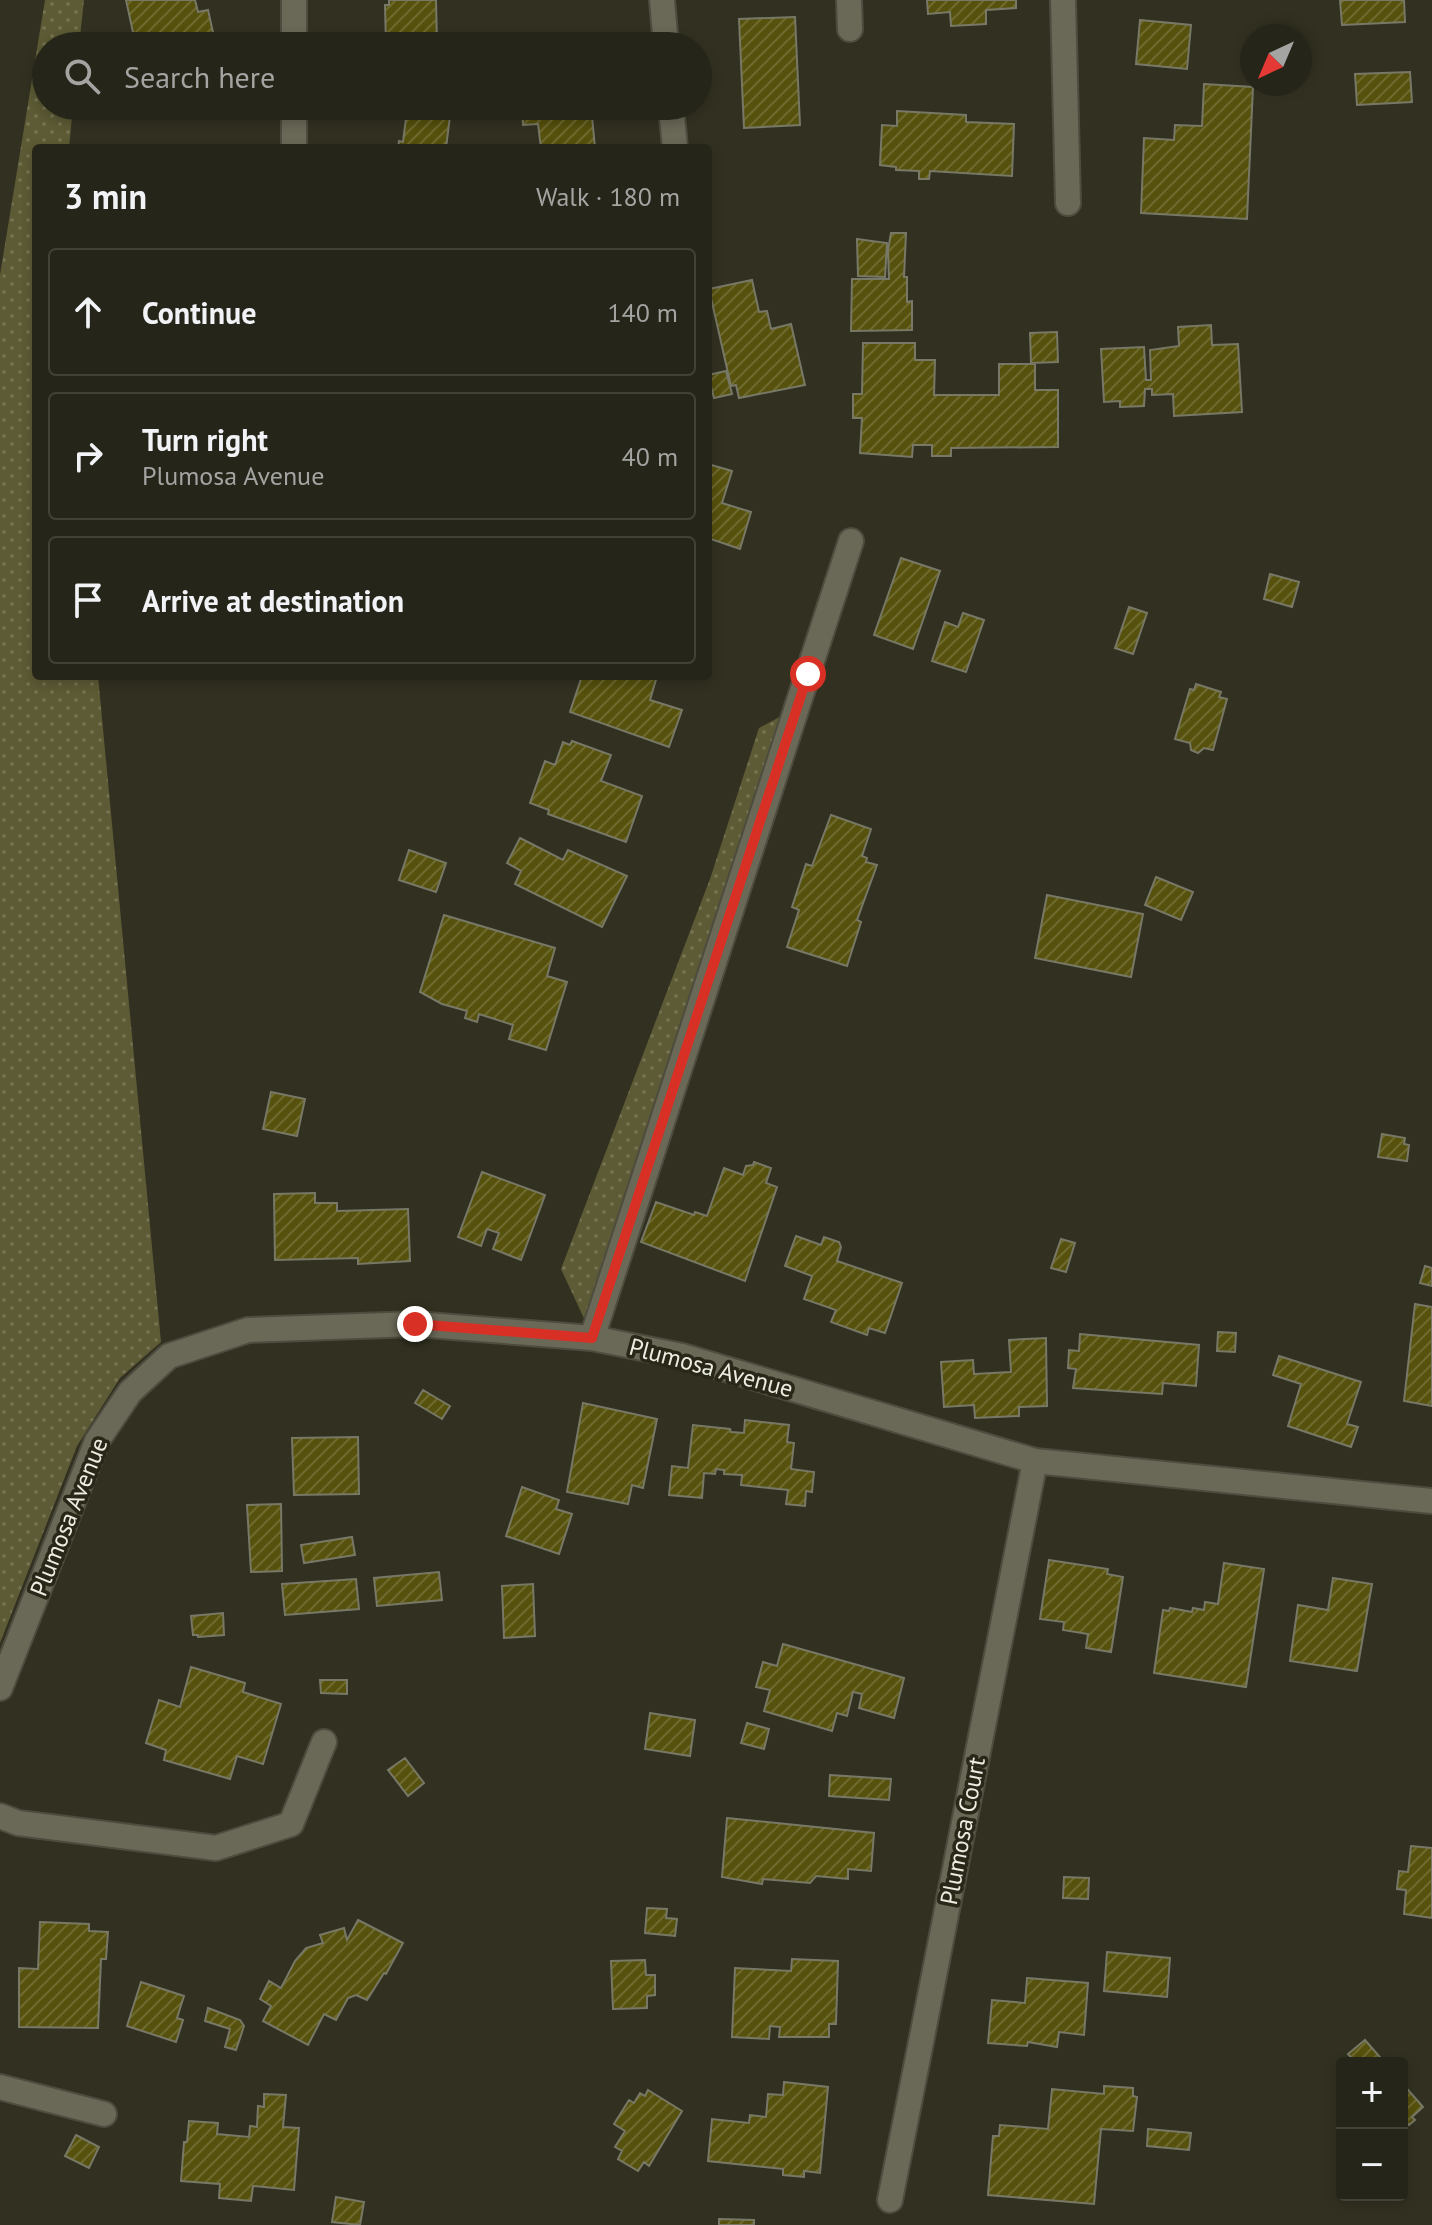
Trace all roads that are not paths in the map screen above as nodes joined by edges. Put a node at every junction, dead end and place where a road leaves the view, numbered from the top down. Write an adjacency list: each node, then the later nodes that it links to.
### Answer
1 (294, 0): 6 (street)
2 (662, 0): 7 (street)
3 (849, 0): 5 (street)
4 (1063, 0): 12 (street)
5 (850, 29)
6 (294, 32)
7 (665, 32)
8 (294, 120): 10 (street)
9 (672, 120): 11 (street)
10 (294, 144)
11 (675, 144)
12 (1068, 203)
13 (851, 541): 14 (street)
14 (592, 1338): 15 (street, Plumosa Avenue); 17 (street, Plumosa Avenue)
15 (1035, 1461): 16 (street, Plumosa Avenue); 22 (street, Plumosa Court)
16 (1432, 1501)
17 (0, 1688)
18 (324, 1742): 19 (street)
19 (0, 1816)
20 (0, 2087): 21 (street)
21 (104, 2114)
22 (890, 2200)

